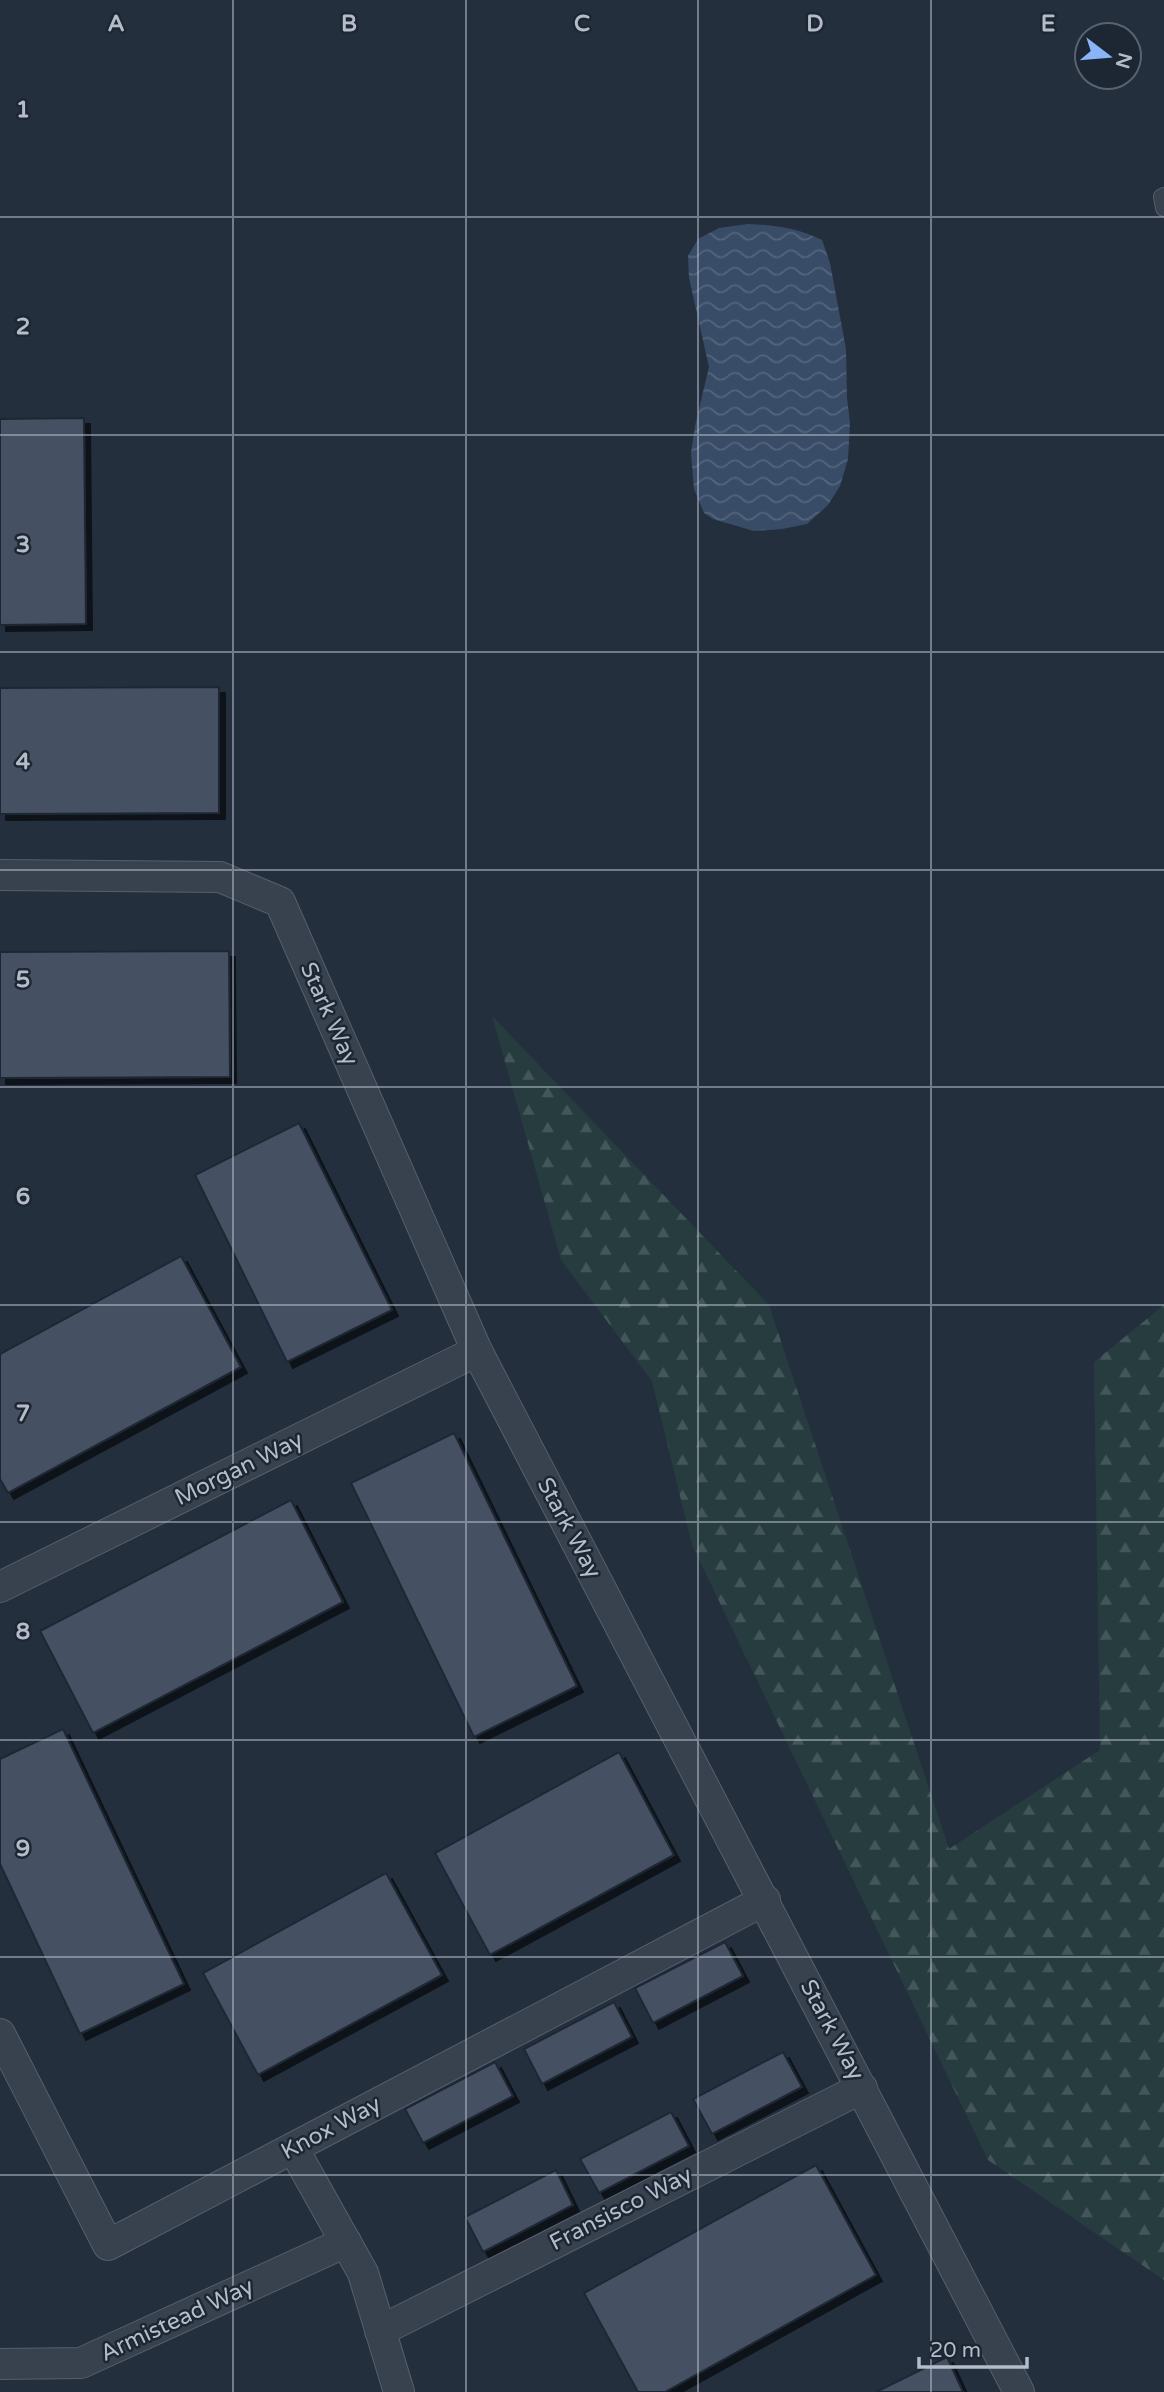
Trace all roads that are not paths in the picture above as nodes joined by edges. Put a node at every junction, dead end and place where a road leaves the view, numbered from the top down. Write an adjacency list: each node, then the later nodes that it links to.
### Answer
1 (1164, 197): 2 (lane)
2 (1164, 208)
3 (0, 876): 4 (street, Stark Way)
4 (477, 1351): 5 (street, Morgan Way); 6 (street, Stark Way)
5 (0, 1587)
6 (765, 1900): 8 (street, Stark Way); 9 (street, Knox Way)
7 (0, 2034): 9 (street, Knox Way)
8 (862, 2088): 11 (street, Fransisco Way); 14 (street, Stark Way)
9 (293, 2148): 10 (street)
10 (346, 2242): 11 (street); 12 (street, Armistead Way)
11 (380, 2331): 13 (street)
12 (0, 2364)
13 (399, 2392)
14 (1019, 2392)

